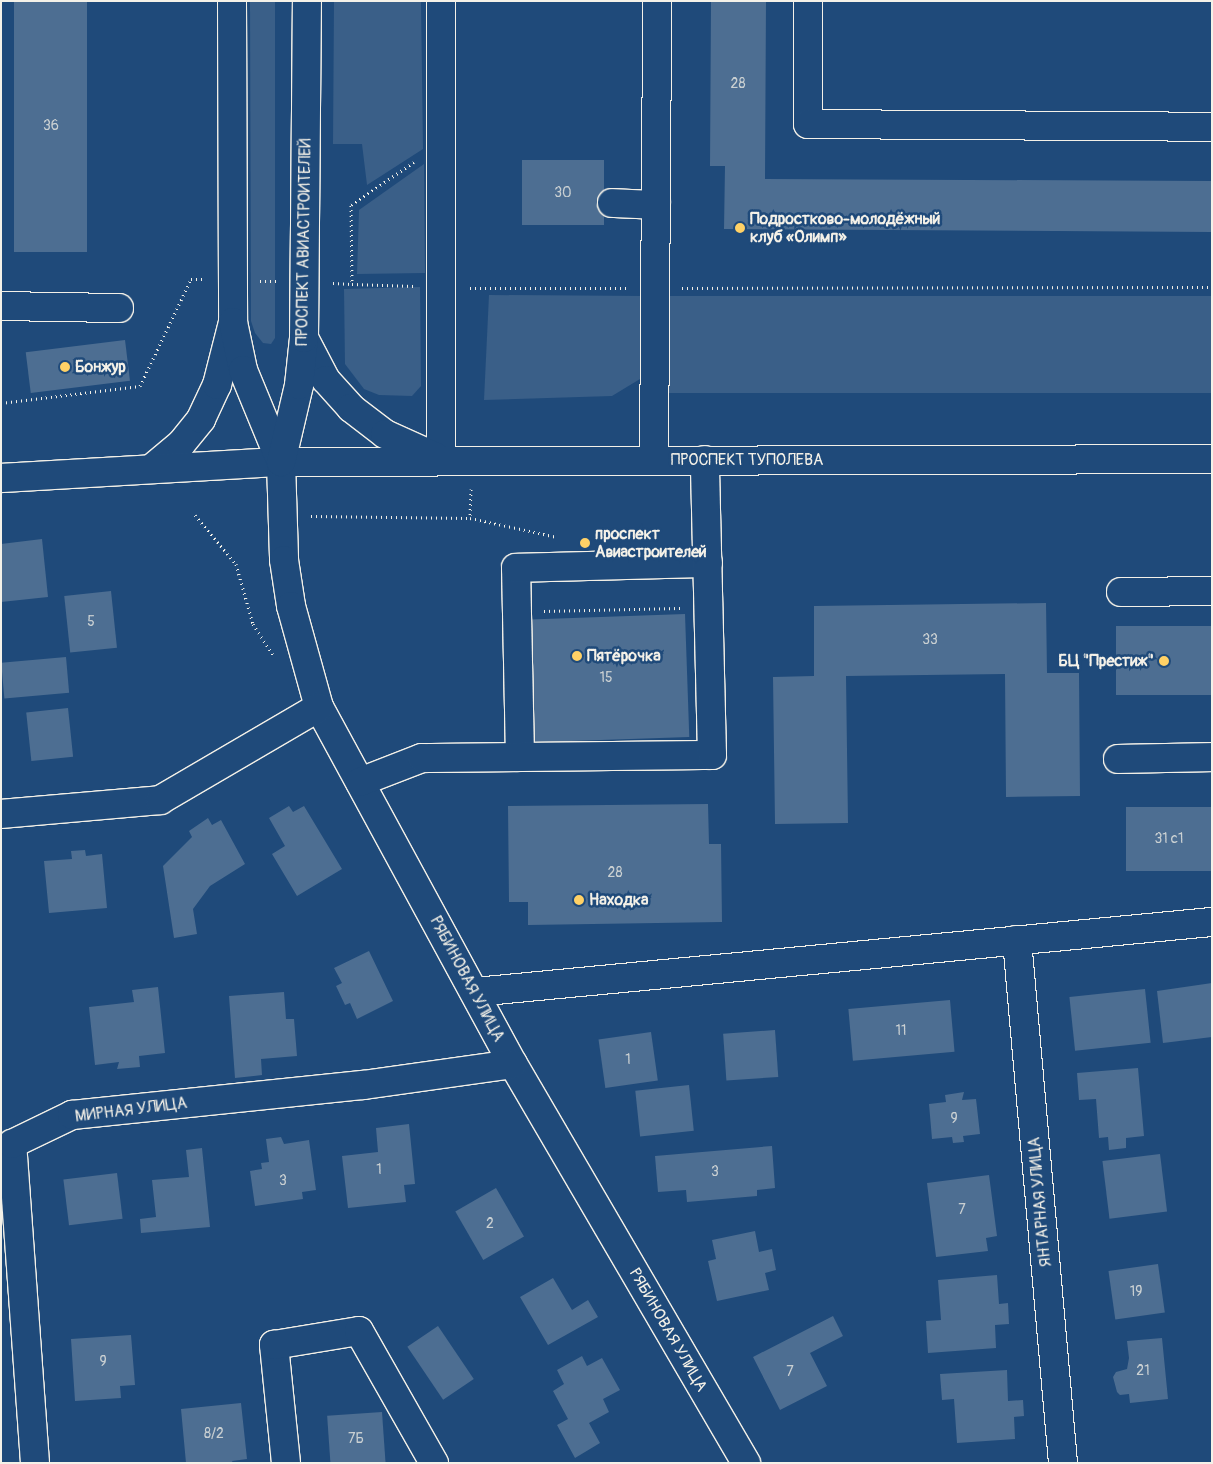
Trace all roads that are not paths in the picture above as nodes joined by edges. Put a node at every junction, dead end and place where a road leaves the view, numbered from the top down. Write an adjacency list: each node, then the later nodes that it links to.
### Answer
1 (232, 1): 11 (street)
2 (306, 1): 12 (street, ПРОСПЕКТ АВИАСТРОИТЕЛЕЙ)
3 (441, 1): 14 (street)
4 (657, 1): 8 (street)
5 (808, 1): 6 (street)
6 (1212, 127)
7 (612, 203): 8 (street)
8 (656, 205): 15 (street)
9 (1, 306): 10 (street)
10 (119, 308)
11 (233, 322): 17 (street); 18 (street)
12 (304, 338): 14 (street); 17 (street, ПРОСПЕКТ АВИАСТРОИТЕЛЕЙ)
13 (1212, 459): 16 (street, ПРОСПЕКТ ТУПОЛЕВА)
14 (441, 460): 15 (street, ПРОСПЕКТ ТУПОЛЕВА); 17 (street, ПРОСПЕКТ ТУПОЛЕВА)
15 (654, 460): 16 (street, ПРОСПЕКТ ТУПОЛЕВА)
16 (705, 460): 20 (street)
17 (281, 462): 18 (street, ПРОСПЕКТ ТУПОЛЕВА); 23 (street, РЯБИНОВАЯ УЛИЦА)
18 (151, 469): 19 (street, ПРОСПЕКТ ТУПОЛЕВА)
19 (1, 478)
20 (708, 563): 24 (street); 24 (street)
21 (1212, 591): 22 (street)
22 (1121, 592)
23 (319, 707): 27 (street, РЯБИНОВАЯ УЛИЦА); 28 (street)
24 (520, 757): 27 (street)
25 (1212, 757): 26 (street)
26 (1118, 759)
27 (360, 782): 31 (street, РЯБИНОВАЯ УЛИЦА)
28 (1, 814)
29 (1212, 922): 30 (street)
30 (1017, 940): 31 (street); 37 (street, ЯНТАРНАЯ УЛИЦА)
31 (475, 992): 32 (street, РЯБИНОВАЯ УЛИЦА)
32 (512, 1064): 33 (street, МИРНАЯ УЛИЦА); 36 (street, РЯБИНОВАЯ УЛИЦА)
33 (35, 1463)
34 (286, 1463): 35 (street)
35 (434, 1463)
36 (746, 1463)
37 (1063, 1463)

